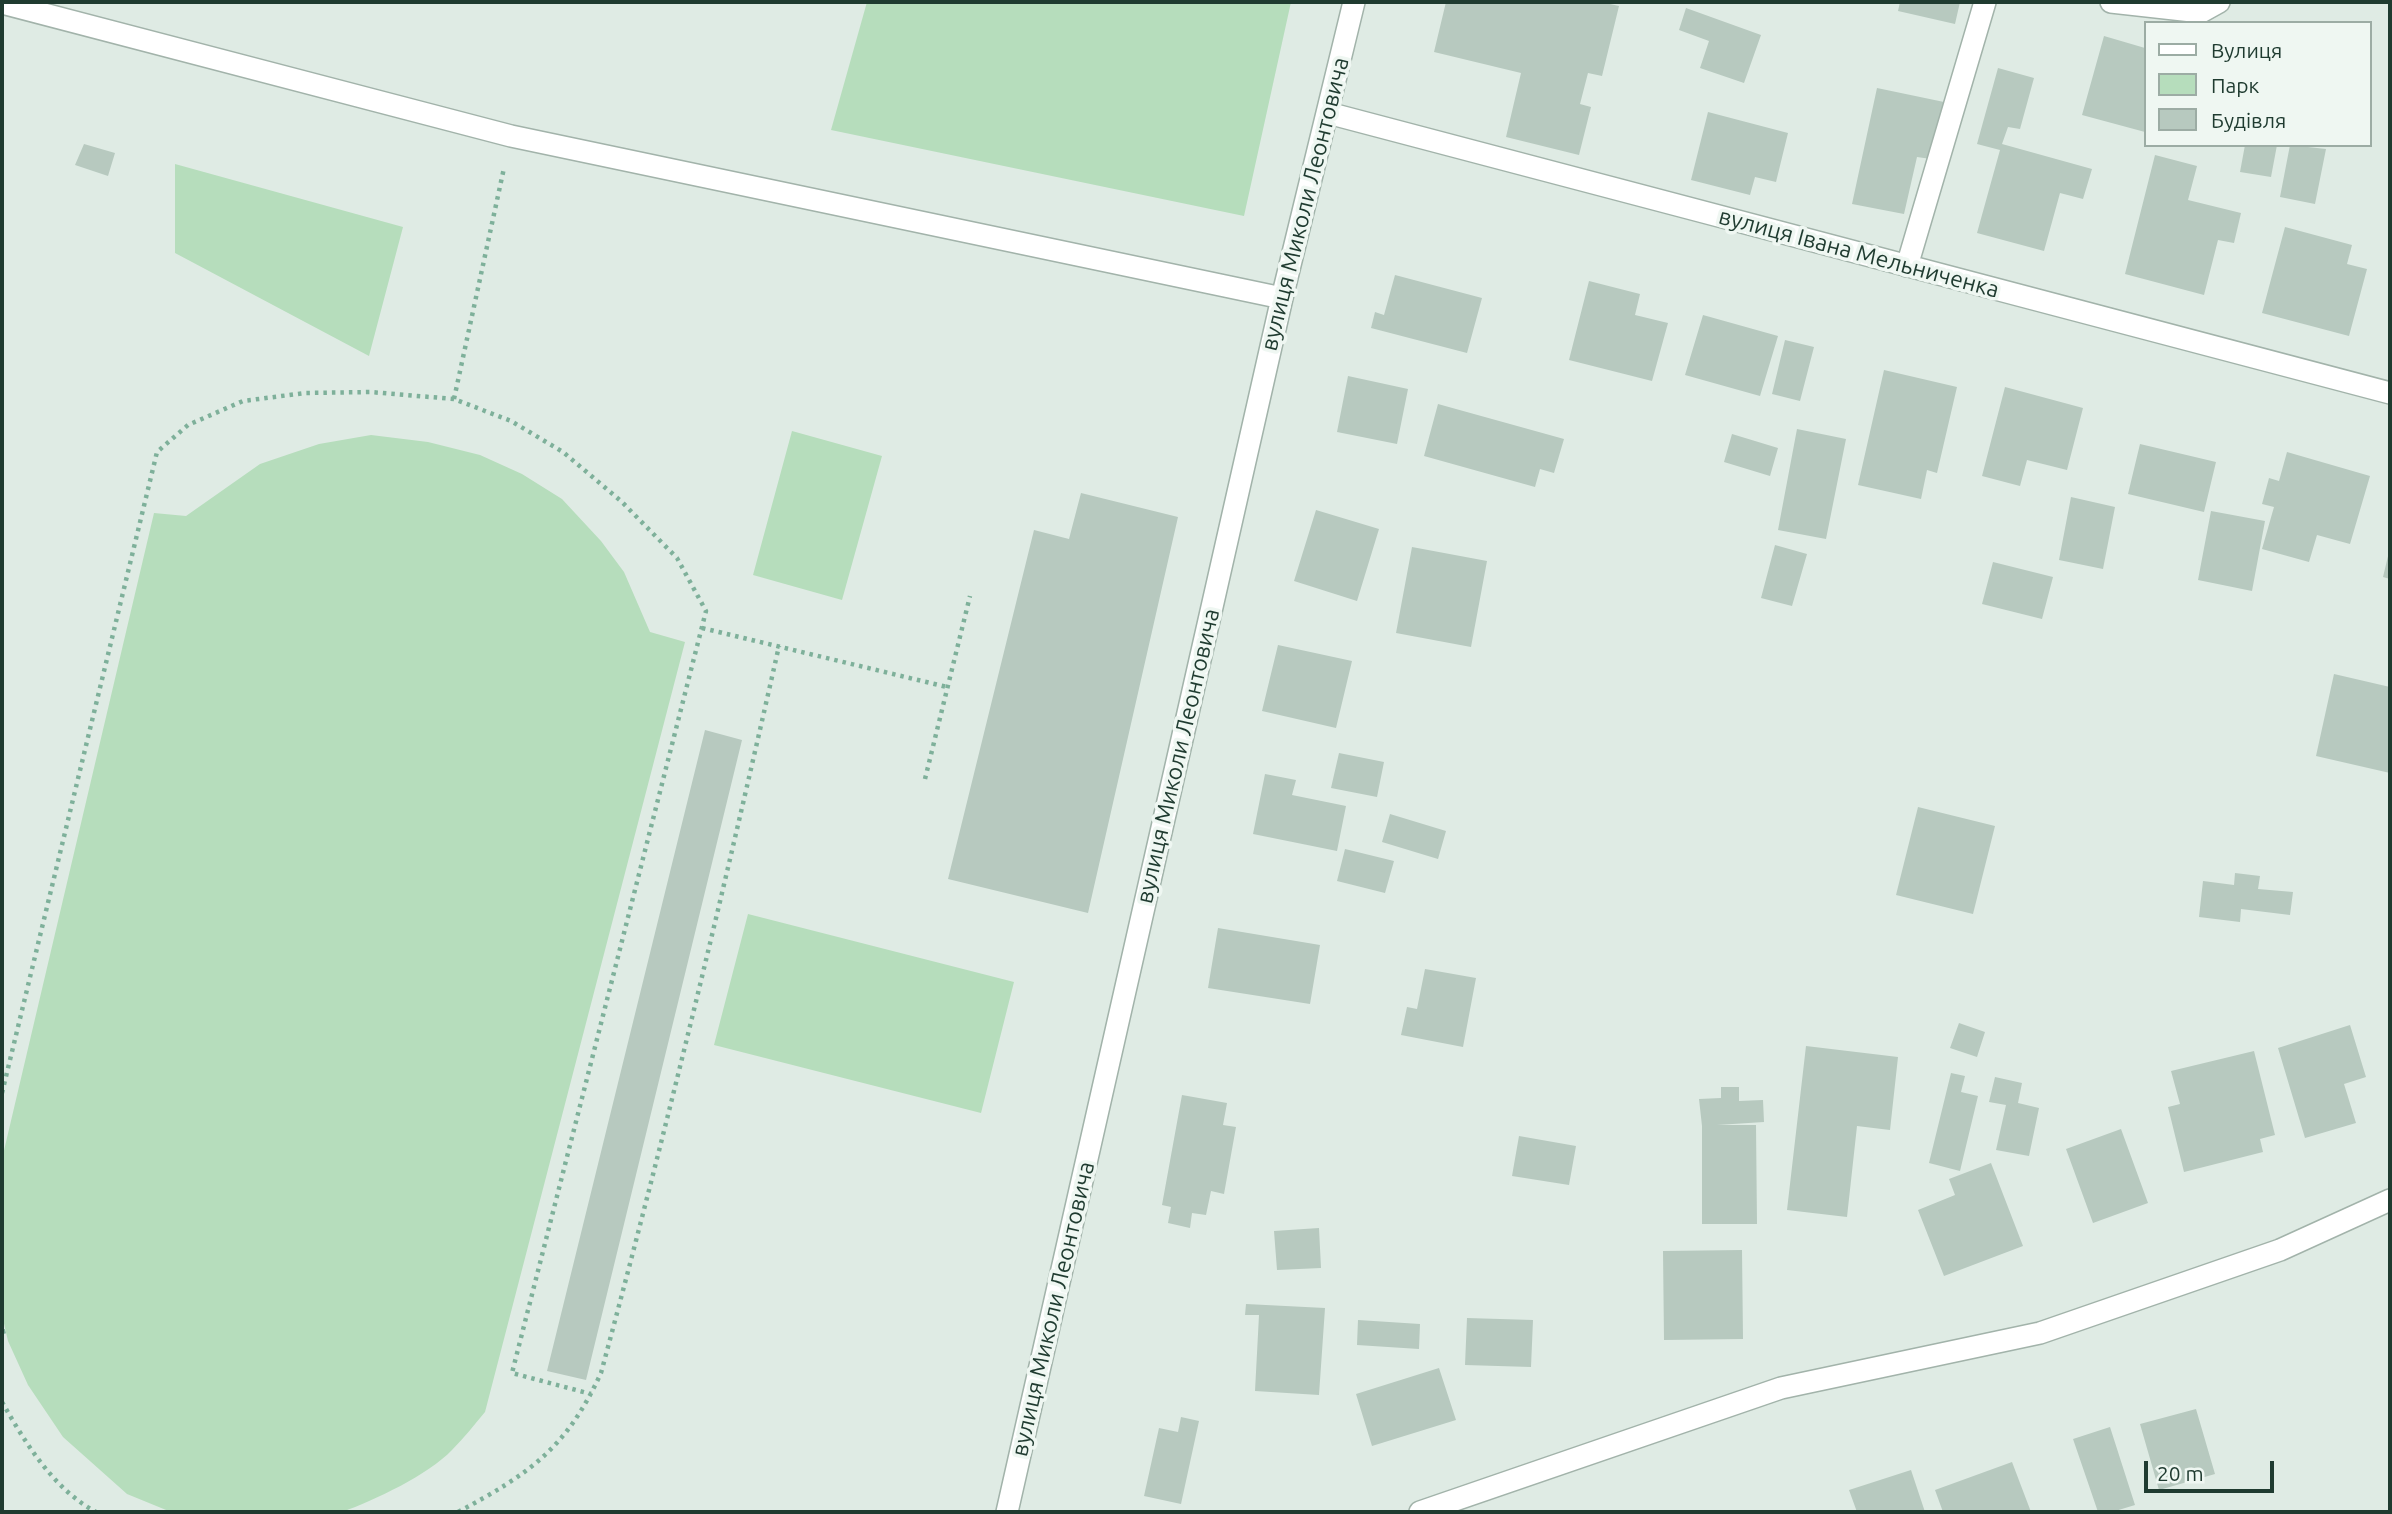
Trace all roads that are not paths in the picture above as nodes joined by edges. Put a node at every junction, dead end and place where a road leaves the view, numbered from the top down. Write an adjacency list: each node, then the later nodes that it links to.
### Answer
1 (1354, 2): 6 (street, вулиця Миколи Леонтовича)
2 (1985, 2): 7 (street)
3 (2111, 2): 4 (street)
4 (2219, 2)
5 (2, 3): 8 (street)
6 (1328, 113): 7 (street, вулиця Івана Мельниченка); 8 (street, вулиця Миколи Леонтовича)
7 (1907, 266): 9 (street, вулиця Івана Мельниченка)
8 (1282, 298): 11 (street, вулиця Миколи Леонтовича)
9 (2390, 393)
10 (2390, 1199): 12 (street)
11 (1007, 1512)
12 (1420, 1512)

